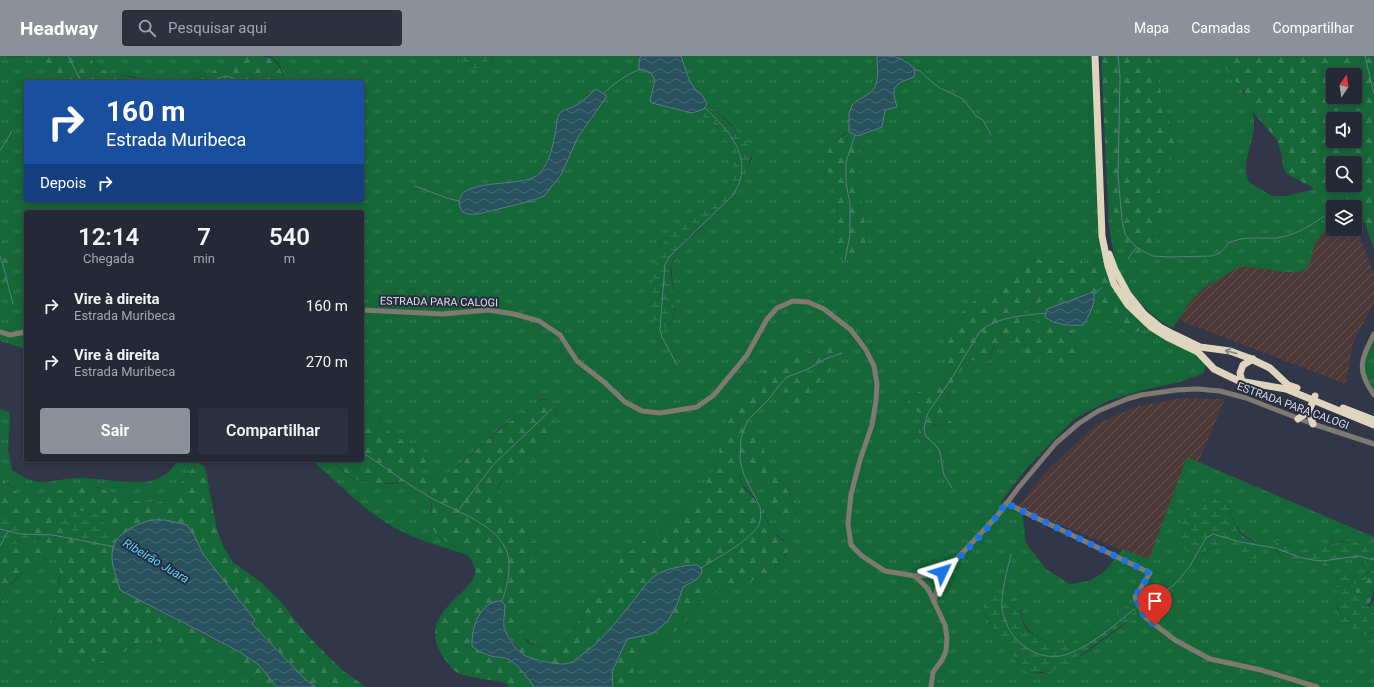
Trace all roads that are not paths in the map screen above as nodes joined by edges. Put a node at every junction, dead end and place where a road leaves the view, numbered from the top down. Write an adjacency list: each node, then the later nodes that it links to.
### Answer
1 (1095, 56): 8 (highway)
2 (1099, 56): 7 (highway, one-way to 2)
3 (364, 310): 19 (street, ESTRADA PARA CALOGI)
4 (0, 332): 5 (street)
5 (24, 332)
6 (1374, 334): 9 (street)
7 (1253, 360): 8 (highway); 10 (highway)
8 (1242, 382): 10 (highway)
9 (1374, 395)
10 (1314, 398): 11 (highway); 13 (highway); 15 (highway)
11 (1309, 411): 12 (highway); 14 (highway)
12 (1298, 419): 14 (street, ESTRADA PARA CALOGI); 17 (street, ESTRADA PARA CALOGI)
13 (1374, 420)
14 (1312, 424): 16 (street, ESTRADA PARA CALOGI)
15 (1374, 425)
16 (1374, 444)
17 (1006, 503): 18 (street, ESTRADA PARA CALOGI); 22 (street)
18 (942, 572): 19 (street, ESTRADA PARA CALOGI); 20 (street)
19 (915, 576): 20 (street)
20 (934, 600): 21 (street)
21 (931, 687)
22 (1317, 687)

